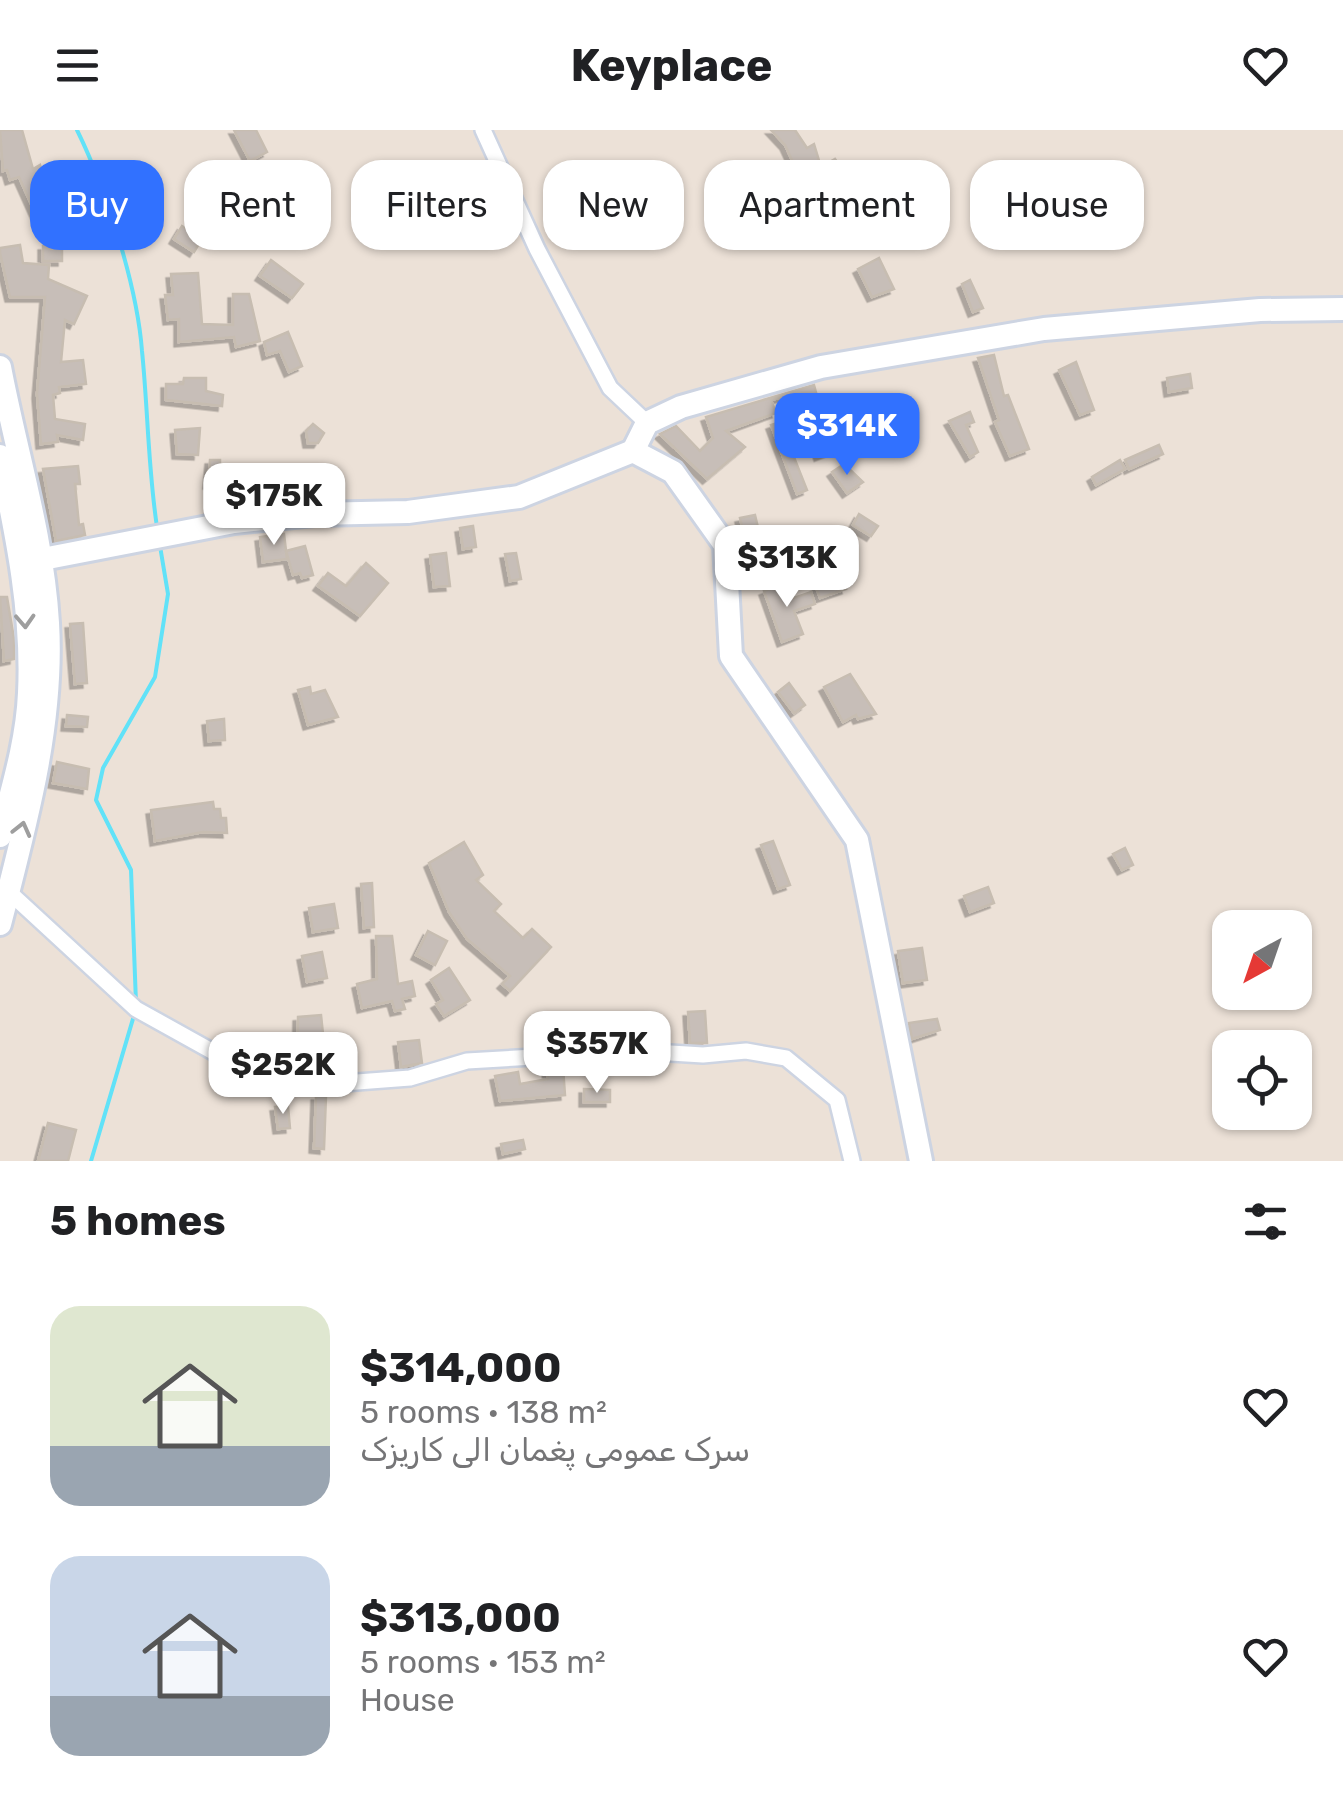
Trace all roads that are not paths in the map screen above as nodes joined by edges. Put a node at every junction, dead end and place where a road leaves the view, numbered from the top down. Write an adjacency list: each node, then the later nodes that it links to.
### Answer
1 (483, 130): 4 (street)
2 (1343, 309): 4 (street)
3 (0, 367): 7 (street)
4 (647, 423): 5 (street)
5 (633, 451): 7 (street); 13 (street)
6 (0, 456): 7 (street)
7 (32, 561): 8 (street, one-way to 8); 9 (street, one-way to 7)
8 (0, 836)
9 (7, 863): 10 (street)
10 (8, 891): 11 (street); 12 (street)
11 (0, 924)
12 (852, 1161)
13 (921, 1161)

